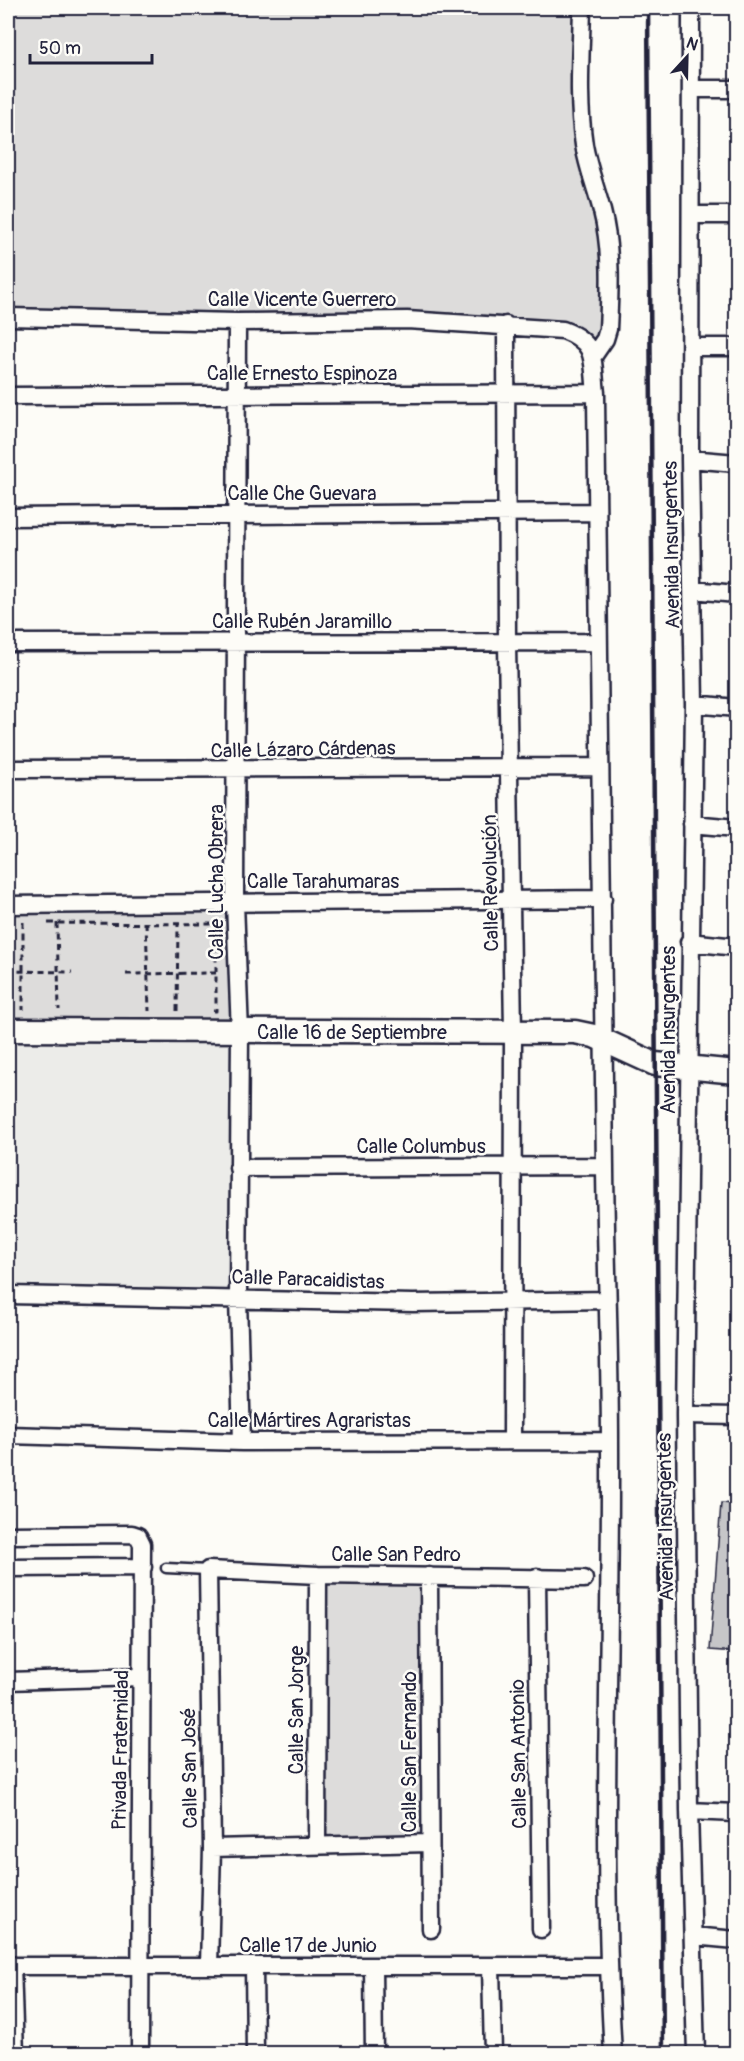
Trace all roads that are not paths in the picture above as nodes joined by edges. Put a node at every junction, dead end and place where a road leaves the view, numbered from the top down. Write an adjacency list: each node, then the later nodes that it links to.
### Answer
1 (582, 8): 12 (street)
2 (691, 8): 3 (street, Avenida Insurgentes)
3 (691, 89): 4 (street); 5 (street, Avenida Insurgentes)
4 (736, 89)
5 (691, 215): 6 (street); 10 (street, Avenida Insurgentes)
6 (736, 215)
7 (8, 318): 8 (street, Calle Vicente Guerrero)
8 (237, 322): 9 (street, Calle Vicente Guerrero); 15 (street, Calle Lucha Obrera)
9 (506, 325): 12 (street, Calle Vicente Guerrero); 13 (street, Calle Revolución)
10 (691, 347): 11 (street); 17 (street, Avenida Insurgentes)
11 (736, 347)
12 (591, 353): 14 (street)
13 (507, 393): 14 (street, Calle Ernesto Espinoza); 15 (street, Calle Ernesto Espinoza); 20 (street, Calle Revolución)
14 (596, 393): 19 (street)
15 (237, 394): 16 (street, Calle Ernesto Espinoza); 21 (street, Calle Lucha Obrera)
16 (8, 396)
17 (690, 459): 18 (street); 23 (street, Avenida Insurgentes)
18 (736, 463)
19 (597, 512): 20 (street, Calle Che Guevara); 26 (street)
20 (506, 513): 21 (street, Calle Che Guevara); 28 (street, Calle Revolución)
21 (236, 514): 22 (street, Calle Che Guevara); 25 (street, Calle Lucha Obrera)
22 (8, 517)
23 (693, 590): 24 (street); 29 (street, Avenida Insurgentes)
24 (736, 594)
25 (236, 641): 27 (street, Calle Rubén Jaramillo); 28 (street, Calle Rubén Jaramillo); 34 (street, Calle Lucha Obrera)
26 (597, 642): 28 (street, Calle Rubén Jaramillo); 32 (street)
27 (8, 643)
28 (507, 644): 31 (street, Calle Revolución)
29 (694, 704): 30 (street); 35 (street, Avenida Insurgentes)
30 (736, 708)
31 (509, 767): 32 (street, Calle Lázaro Cárdenas); 34 (street, Calle Lázaro Cárdenas); 38 (street, Calle Revolución)
32 (599, 767): 37 (street)
33 (8, 770): 34 (street, Calle Lázaro Cárdenas)
34 (237, 771): 39 (street, Calle Lucha Obrera)
35 (692, 824): 36 (street); 41 (street, Avenida Insurgentes)
36 (736, 828)
37 (603, 899): 38 (street, Calle Tarahumaras); 46 (street)
38 (512, 901): 39 (street, Calle Tarahumaras); 44 (street, Calle Revolución)
39 (235, 903): 40 (street, Calle Tarahumaras); 45 (street, Calle Lucha Obrera)
40 (8, 905)
41 (689, 942): 42 (street); 47 (street, Avenida Insurgentes)
42 (736, 946)
43 (11, 1020): 45 (street, Calle 16 de Septiembre)
44 (513, 1032): 45 (street, Calle 16 de Septiembre); 46 (street, Calle 16 de Septiembre); 50 (street, Calle Revolución)
45 (240, 1033): 51 (street, Calle Lucha Obrera)
46 (605, 1041): 47 (street, Calle 16 de Septiembre); 49 (street)
47 (689, 1069): 48 (street, Calle 16 de Septiembre); 56 (street, Avenida Insurgentes)
48 (736, 1072)
49 (605, 1166): 50 (street, Calle Columbus); 54 (street)
50 (512, 1167): 51 (street, Calle Columbus); 55 (street, Calle Revolución)
51 (238, 1168): 53 (street, Calle Lucha Obrera)
52 (8, 1295): 53 (street, Calle Paracaidistas)
53 (238, 1298): 55 (street, Calle Paracaidistas); 60 (street, Calle Lucha Obrera)
54 (607, 1300): 55 (street, Calle Paracaidistas); 61 (street)
55 (512, 1303): 59 (street, Calle Revolución)
56 (685, 1415): 57 (street); 73 (street, Avenida Insurgentes)
57 (736, 1416)
58 (8, 1436): 60 (street, Calle Mártires Agraristas)
59 (512, 1441): 60 (street, Calle Mártires Agraristas); 61 (street, Calle Mártires Agraristas)
60 (242, 1442)
61 (610, 1442): 88 (street)
62 (8, 1535): 63 (street, Privada Fraternidad)
63 (142, 1567): 64 (street); 71 (street, Privada Fraternidad)
64 (8, 1568)
65 (166, 1568): 66 (lane)
66 (208, 1570): 67 (street, Calle San Pedro); 77 (street, Calle San José)
67 (318, 1575): 68 (street, Calle San Pedro); 76 (street, Calle San Jorge)
68 (429, 1575): 69 (street, Calle San Pedro); 75 (street, Calle San Fernando)
69 (537, 1577): 70 (street, Calle San Pedro); 79 (street, Calle San Antonio)
70 (584, 1579)
71 (141, 1677): 72 (street); 83 (street, Privada Fraternidad)
72 (8, 1681)
73 (689, 1811): 74 (street); 80 (street, Avenida Insurgentes)
74 (736, 1813)
75 (430, 1844): 76 (street); 78 (street, Calle San Fernando)
76 (316, 1846): 77 (street)
77 (212, 1848): 84 (street, Calle San José)
78 (431, 1929)
79 (541, 1929)
80 (693, 1936): 81 (street); 95 (street, Avenida Insurgentes)
81 (736, 1940)
82 (10, 1965): 83 (street, Calle 17 de Junio); 89 (street)
83 (139, 1966): 84 (street, Calle 17 de Junio); 90 (street, Privada Fraternidad)
84 (209, 1966): 85 (street, Calle 17 de Junio)
85 (254, 1966): 86 (street, Calle 17 de Junio); 91 (street)
86 (373, 1966): 87 (street, Calle 17 de Junio); 92 (street)
87 (492, 1966): 88 (street, Calle 17 de Junio); 93 (street)
88 (608, 1966): 94 (street)
89 (15, 2054)
90 (140, 2054)
91 (255, 2054)
92 (374, 2054)
93 (493, 2054)
94 (613, 2054)
95 (696, 2054)

